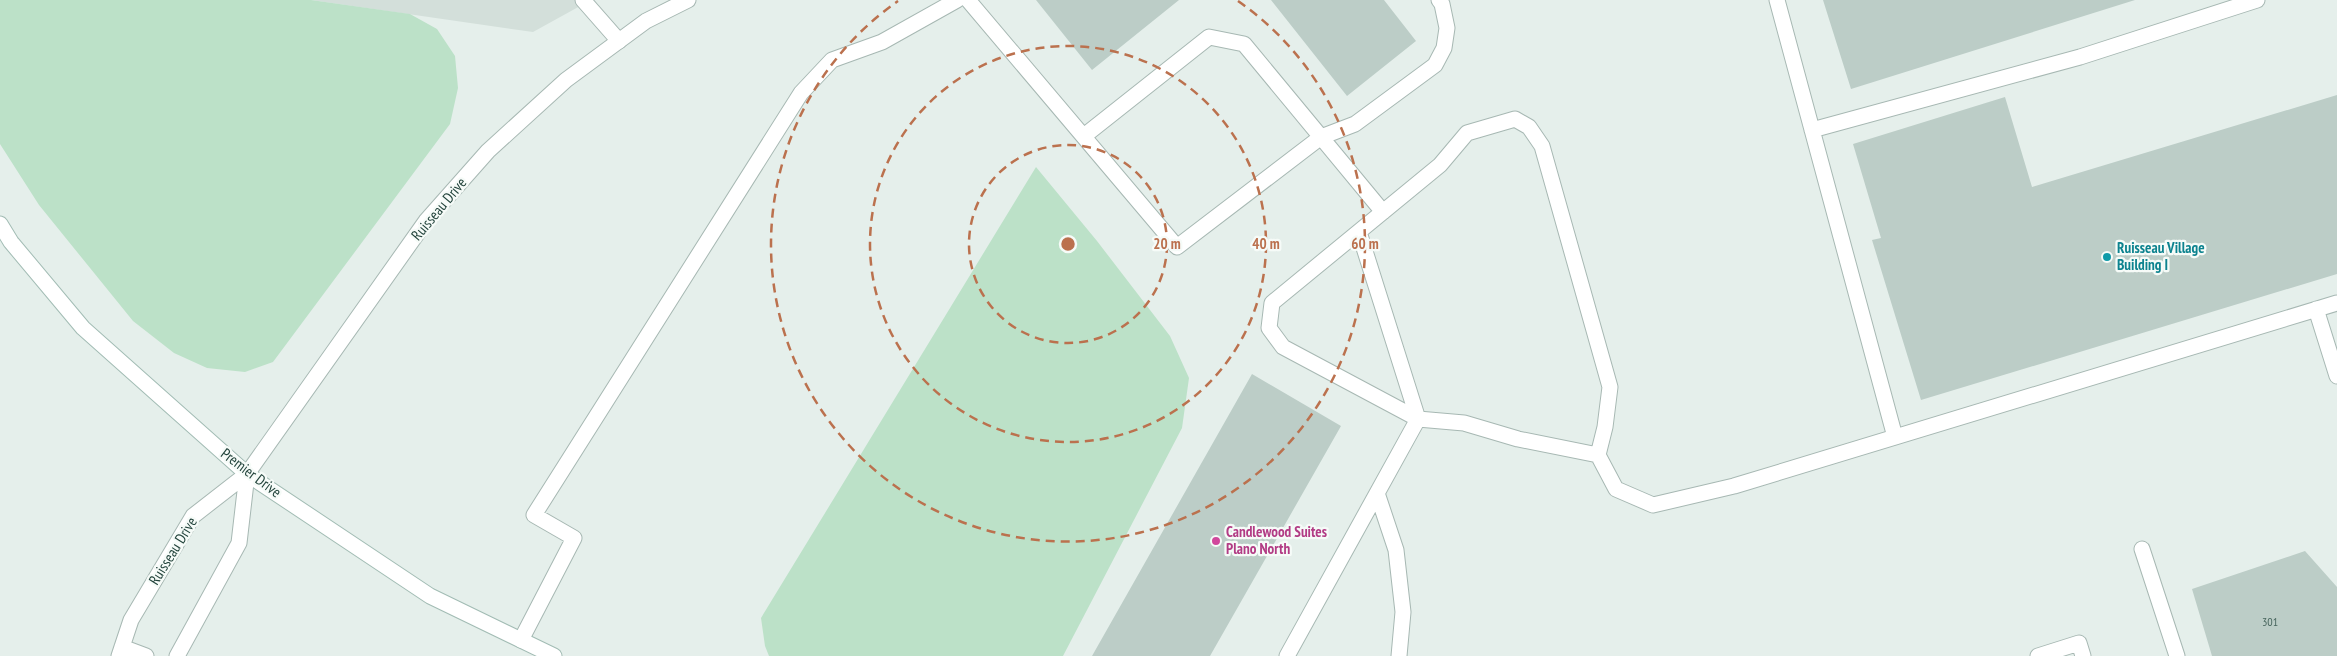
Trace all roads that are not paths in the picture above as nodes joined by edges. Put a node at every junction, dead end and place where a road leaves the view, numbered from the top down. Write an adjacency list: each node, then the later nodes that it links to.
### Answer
1 (583, 0): 9 (street)
2 (688, 0): 9 (street, Ruisseau Drive)
3 (957, 0): 25 (street)
4 (968, 0): 11 (street)
5 (1777, 0): 10 (street)
6 (2257, 0): 8 (street)
7 (1444, 2): 12 (street)
8 (2241, 2): 10 (street)
9 (619, 41): 22 (street, Ruisseau Drive)
10 (1812, 130): 20 (street)
11 (1084, 136): 12 (street); 12 (street)
12 (1321, 136): 13 (street)
13 (1383, 212): 15 (street); 21 (street)
14 (0, 224): 22 (street, Premier Drive)
15 (1359, 232): 19 (street); 19 (street)
16 (2337, 302): 17 (street)
17 (2316, 309): 18 (street); 20 (street)
18 (2337, 376)
19 (1418, 419): 21 (street); 23 (street)
20 (1895, 437): 21 (street)
21 (1598, 455)
22 (247, 474): 25 (street, Premier Drive); 26 (street, Ruisseau Drive); 28 (street, Ruisseau Drive)
23 (1377, 493): 30 (street); 31 (street)
24 (2142, 549): 34 (street)
25 (521, 640): 29 (street, Premier Drive)
26 (121, 652): 27 (street, Ruisseau Drive)
27 (146, 656)
28 (176, 656)
29 (554, 656)
30 (1287, 656)
31 (1399, 656)
32 (2038, 656): 33 (street)
33 (2083, 656)
34 (2177, 656)

